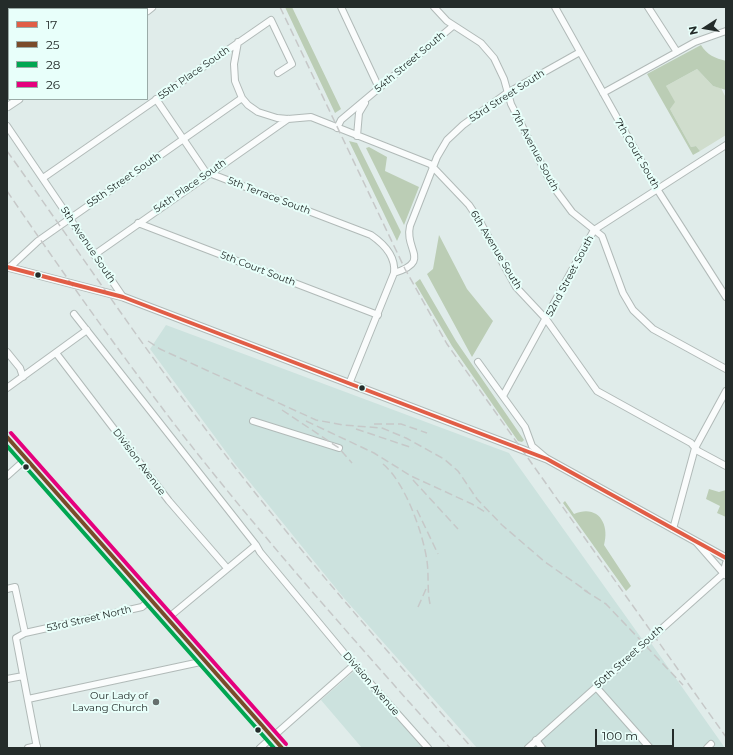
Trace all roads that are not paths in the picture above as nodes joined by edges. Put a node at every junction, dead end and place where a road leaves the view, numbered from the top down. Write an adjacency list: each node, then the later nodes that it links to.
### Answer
1 (341, 7): 11 (street)
2 (434, 7): 5 (street, 7th Avenue South)
3 (555, 7): 8 (street, 7th Court South)
4 (648, 7): 9 (street)
5 (453, 26): 11 (street, 54th Street South); 12 (street, 7th Avenue South)
6 (726, 31): 9 (street)
7 (238, 42): 10 (street, 55th Place South); 14 (street, 6th Avenue South); 16 (street, 55th Place South)
8 (580, 52): 12 (street, 53rd Street South); 13 (street, 7th Court South)
9 (677, 52): 13 (street)
10 (278, 73)
11 (379, 88): 15 (street, 54th Street South)
12 (507, 93): 25 (street, 53rd Street South); 31 (street, 7th Avenue South)
13 (603, 93): 28 (street, 7th Court South)
14 (242, 98): 19 (street, 6th Avenue South); 23 (street, 55th Street South)
15 (367, 98): 21 (street, 54th Street South); 22 (street, 54th Street South)
16 (156, 99): 23 (street, 5th Terrace South); 27 (street, 55th Place South)
17 (18, 100): 18 (street)
18 (7, 107)
19 (288, 119): 21 (street, 6th Avenue South); 26 (street, 54th Place South)
20 (7, 126): 27 (street, 5th Avenue South)
21 (337, 128): 22 (street, 6th Avenue South)
22 (357, 136): 25 (street, 6th Avenue South)
23 (183, 139): 26 (street, 5th Terrace South); 29 (street, 55th Street South)
24 (726, 145): 28 (street, 52nd Street South)
25 (433, 167): 34 (street, 53rd Street South); 39 (street, 6th Avenue South)
26 (209, 173): 30 (street, 54th Place South); 34 (street, 5th Terrace South)
27 (43, 178): 29 (street, 5th Avenue South)
28 (657, 189): 31 (street, 52nd Street South); 36 (street, 7th Court South)
29 (70, 218): 32 (street, 5th Avenue South); 33 (street, 55th Street South)
30 (138, 223): 32 (street, 54th Place South); 38 (street, 5th Court South)
31 (594, 230): 39 (street, 52nd Street South); 44 (street, 7th Avenue South)
32 (94, 255): 35 (street, 5th Avenue South)
33 (8, 268): 35 (street)
34 (394, 273): 38 (street)
35 (123, 297): 46 (street)
36 (726, 297)
37 (74, 314): 40 (street, Division Avenue)
38 (378, 315): 46 (street)
39 (546, 319): 49 (street, 52nd Street South); 53 (street, 6th Avenue South)
40 (87, 330): 42 (street); 60 (street, Division Avenue)
41 (7, 352): 45 (street)
42 (56, 353): 45 (street); 63 (street, Division Avenue)
43 (478, 362): 49 (street)
44 (726, 369)
45 (23, 377): 47 (street)
46 (349, 384): 55 (street)
47 (7, 388)
48 (726, 391): 53 (street)
49 (503, 396): 55 (street)
50 (253, 421): 52 (street)
51 (7, 437): 54 (main road)
52 (339, 448)
53 (695, 448): 56 (street, 6th Avenue South); 58 (street)
54 (26, 459): 57 (street); 66 (main road)
55 (547, 459): 58 (street)
56 (726, 466)
57 (7, 476)
58 (673, 529): 59 (street)
59 (696, 542): 61 (street); 64 (street)
60 (256, 545): 63 (street); 70 (street, Division Avenue)
61 (726, 558)
62 (726, 563): 64 (street)
63 (227, 568): 67 (street)
64 (725, 575): 73 (street, 50th Street South)
65 (7, 589): 68 (street)
66 (151, 600): 67 (main road); 68 (street, 53rd Street North)
67 (168, 618): 69 (main road)
68 (25, 633): 71 (street)
69 (205, 661): 74 (street); 75 (main road)
70 (354, 665): 75 (street); 81 (street, Division Avenue)
71 (23, 676): 72 (street); 74 (street)
72 (7, 679)
73 (596, 687): 76 (street, 50th Street South); 84 (street)
74 (28, 699): 77 (street)
75 (272, 737): 79 (street); 80 (main road)
76 (536, 740): 82 (street, 50th Street South); 83 (street)
77 (37, 747): 78 (street)
78 (28, 748)
79 (260, 748)
80 (282, 748)
81 (428, 748)
82 (528, 748)
83 (542, 748)
84 (650, 748)

